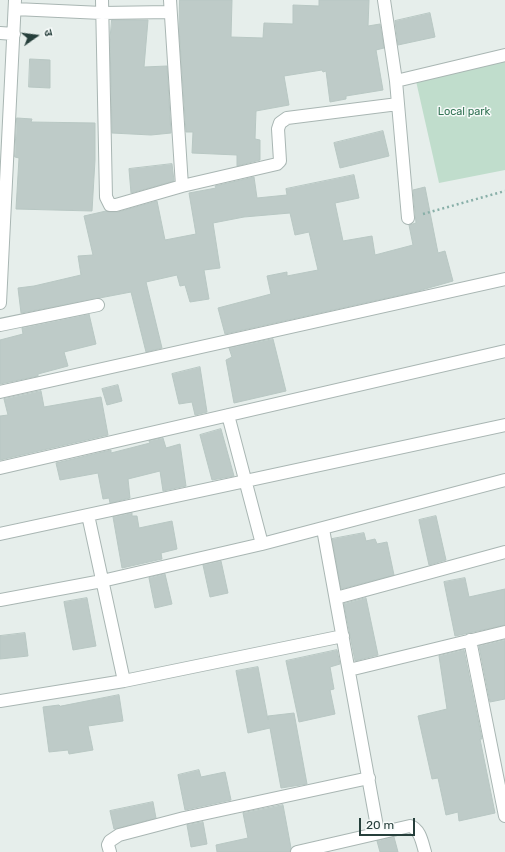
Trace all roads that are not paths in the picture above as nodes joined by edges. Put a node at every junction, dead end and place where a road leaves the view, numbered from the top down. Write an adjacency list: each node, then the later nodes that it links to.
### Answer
1 (102, 0): 5 (street)
2 (384, 0): 9 (street)
3 (15, 4): 5 (street); 7 (street)
4 (170, 6): 5 (street); 13 (street)
5 (102, 13): 13 (street)
6 (0, 33): 7 (street)
7 (14, 34): 10 (street)
8 (505, 55): 9 (street)
9 (396, 81): 11 (street)
10 (5, 97): 12 (street)
11 (398, 104): 13 (street); 15 (street)
12 (4, 155): 14 (street)
13 (182, 186)
14 (2, 208): 16 (street)
15 (408, 218)
16 (1, 270): 18 (street)
17 (505, 279): 22 (street)
18 (0, 302)
19 (98, 305): 20 (street)
20 (0, 325)
21 (505, 350): 23 (street)
22 (0, 392)
23 (228, 415): 25 (street); 27 (street)
24 (505, 425): 27 (street)
25 (0, 468)
26 (505, 480): 29 (street)
27 (245, 481): 28 (street); 31 (street)
28 (88, 515): 30 (street); 33 (street)
29 (323, 529): 31 (street); 34 (street)
30 (0, 534)
31 (262, 544): 33 (street)
32 (505, 552): 34 (street)
33 (102, 581): 35 (street); 40 (street)
34 (336, 598): 37 (street)
35 (0, 600)
36 (505, 632): 38 (street)
37 (343, 636): 39 (street); 40 (street)
38 (470, 640): 39 (street); 43 (street)
39 (349, 670): 42 (street)
40 (124, 681): 41 (street)
41 (0, 702)
42 (369, 778): 44 (street); 46 (street)
43 (505, 816)
44 (378, 832): 45 (street); 48 (street)
45 (350, 846): 47 (street)
46 (110, 852)
47 (297, 852)
48 (425, 852)

